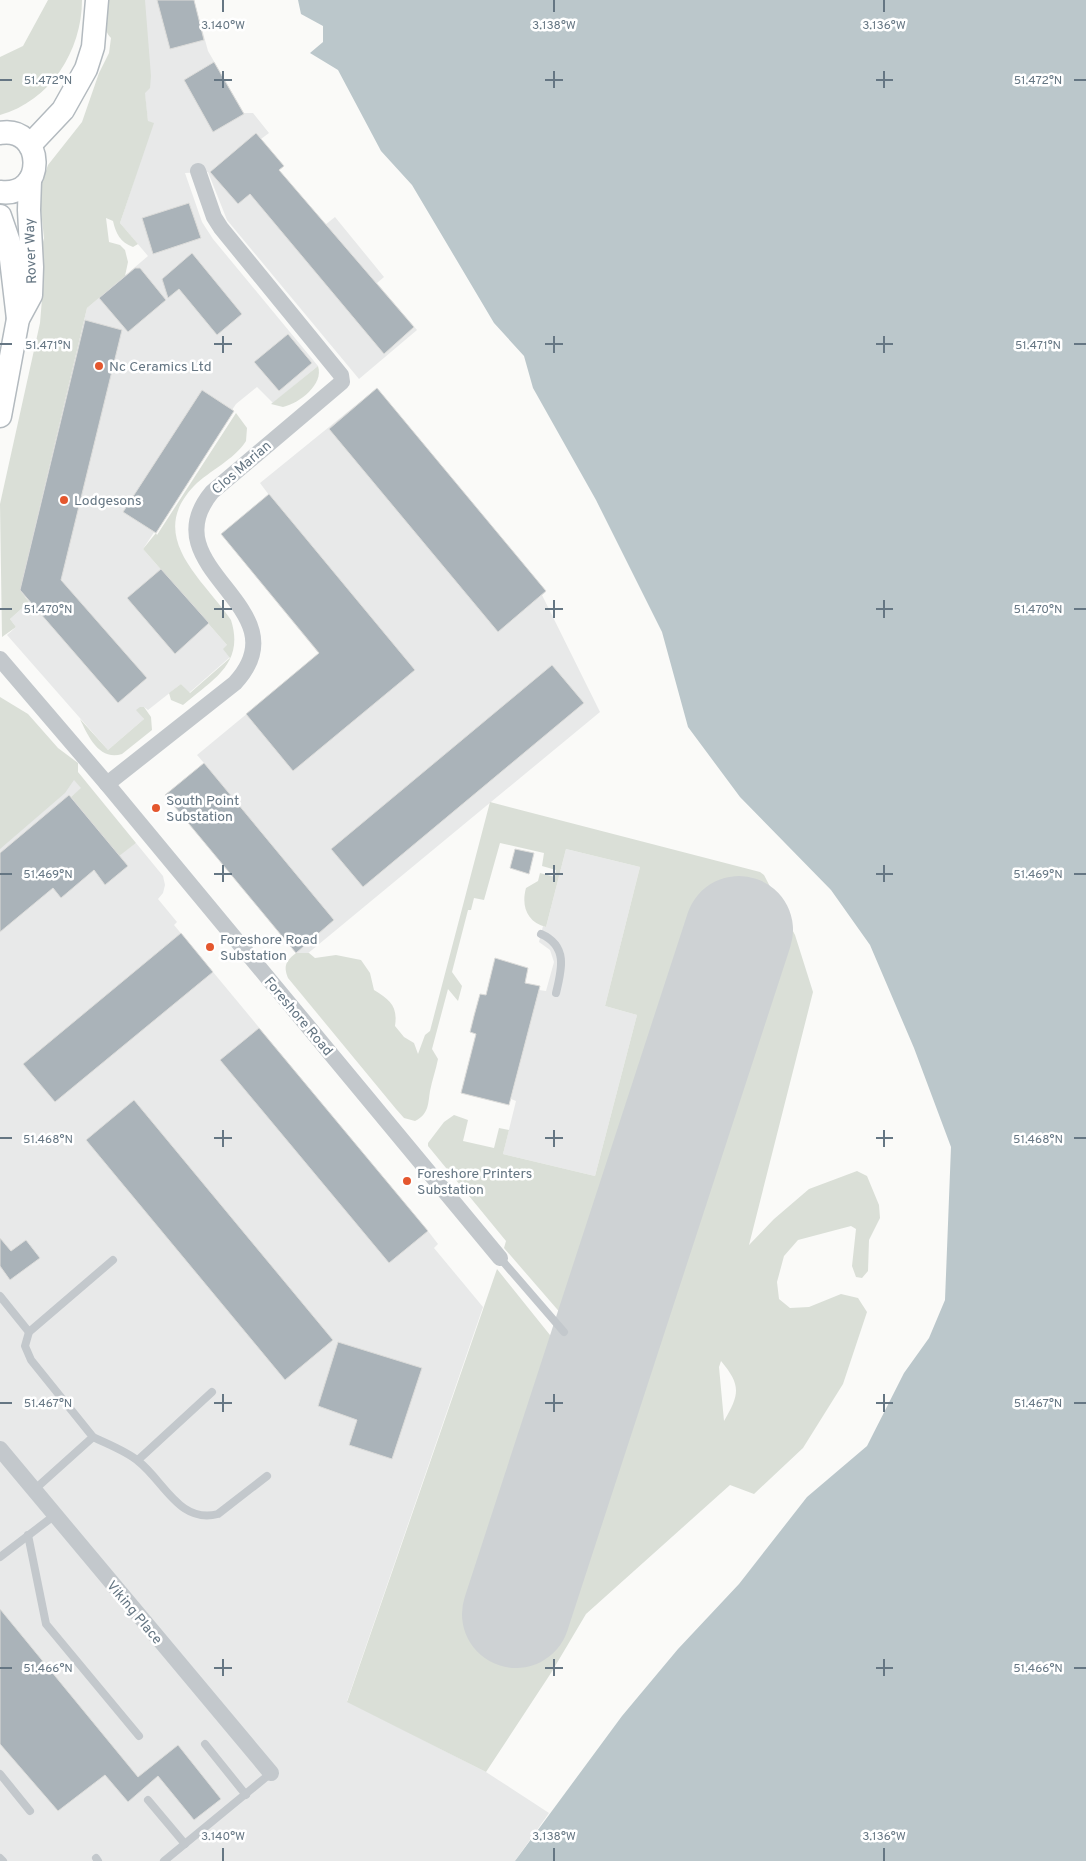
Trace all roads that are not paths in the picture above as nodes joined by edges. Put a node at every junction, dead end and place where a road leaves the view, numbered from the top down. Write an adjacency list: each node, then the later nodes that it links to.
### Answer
1 (97, 0): 3 (street)
2 (0, 133): 3 (street)
3 (30, 145): 5 (street, Rover Way)
4 (198, 171): 11 (street, Clos Marian)
5 (30, 180): 6 (street); 8 (street, Rover Way)
6 (0, 192)
7 (0, 216): 8 (street, Rover Way)
8 (18, 319): 9 (street, Rover Way)
9 (0, 416)
10 (0, 659): 11 (street, Foreshore Road)
11 (107, 784): 14 (street, Foreshore Road)
12 (541, 934): 13 (lane)
13 (556, 993)
14 (500, 1258): 18 (lane)
15 (113, 1260): 17 (lane)
16 (0, 1296): 17 (lane)
17 (30, 1332): 20 (lane)
18 (564, 1332)
19 (212, 1392): 22 (lane)
20 (93, 1437): 22 (lane); 24 (lane)
21 (0, 1449): 24 (street, Viking Place)
22 (138, 1460): 23 (lane)
23 (267, 1476)
24 (34, 1490): 25 (street, Viking Place)
25 (55, 1515): 26 (lane); 30 (street, Viking Place)
26 (28, 1535): 27 (lane); 28 (lane)
27 (0, 1557)
28 (139, 1736)
29 (205, 1744): 32 (lane)
30 (271, 1773): 32 (lane)
31 (0, 1774): 34 (lane)
32 (246, 1796): 35 (lane)
33 (148, 1800): 35 (lane)
34 (30, 1811)
35 (184, 1844): 38 (lane)
36 (0, 1858): 37 (lane)
37 (3, 1861)
38 (164, 1861)

